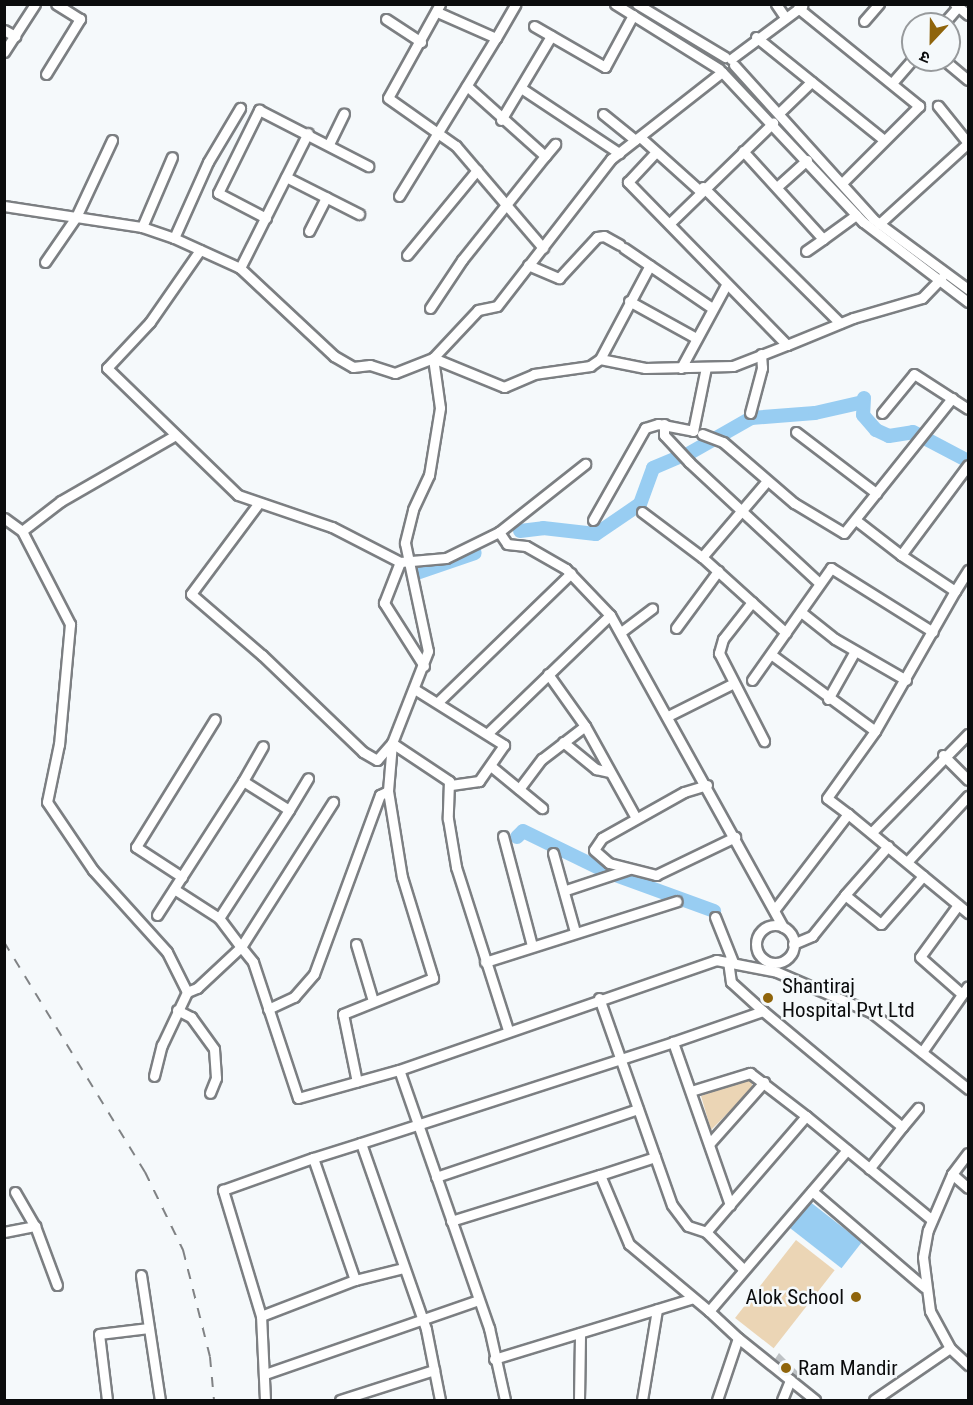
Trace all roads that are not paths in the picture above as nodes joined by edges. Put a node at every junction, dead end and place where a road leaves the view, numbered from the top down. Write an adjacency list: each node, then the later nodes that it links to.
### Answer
1 (35, 4): 18 (street)
2 (56, 4): 27 (street)
3 (516, 4): 21 (street)
4 (615, 4): 11 (street)
5 (637, 4): 24 (street)
6 (776, 4): 13 (street)
7 (879, 4): 15 (street)
8 (801, 6): 13 (street); 29 (street)
9 (956, 6): 12 (street)
10 (439, 8): 21 (street); 22 (street)
11 (633, 15): 19 (street); 25 (street)
12 (969, 15)
13 (784, 16): 20 (street)
14 (386, 19): 22 (street)
15 (864, 21)
16 (534, 26): 19 (street)
17 (4, 30): 18 (street)
18 (15, 36): 23 (street)
19 (551, 36): 31 (street)
20 (756, 37): 24 (street); 28 (street)
21 (496, 38): 30 (street)
22 (421, 42): 39 (street)
23 (4, 52)
24 (730, 60): 25 (street); 35 (street)
25 (721, 71): 38 (street); 41 (street)
26 (902, 72): 29 (street)
27 (45, 74)
28 (811, 82): 35 (street); 42 (street)
29 (892, 83): 42 (street)
30 (467, 86): 37 (street); 39 (street)
31 (521, 88): 37 (street); 48 (street)
32 (938, 106): 67 (street)
33 (240, 108): 70 (street)
34 (344, 113): 44 (street)
35 (779, 113): 55 (street)
36 (603, 114): 41 (street)
37 (501, 120): 49 (street)
38 (773, 123): 46 (street); 51 (street)
39 (439, 131): 53 (street); 58 (street)
40 (308, 133): 44 (street); 54 (street); 65 (street)
41 (637, 138): 47 (street); 48 (street)
42 (883, 139): 55 (street)
43 (112, 140): 64 (street)
44 (329, 144): 52 (street)
45 (555, 144): 49 (street)
46 (743, 151): 56 (street); 57 (street)
47 (656, 152): 57 (street); 66 (street)
48 (619, 153): 72 (street)
49 (545, 156): 61 (street)
50 (172, 157): 68 (street)
51 (807, 160): 56 (street); 63 (street)
52 (368, 166)
53 (477, 170): 61 (street); 75 (street)
54 (286, 177): 59 (street); 65 (street)
55 (842, 183): 67 (street)
56 (778, 186): 71 (street)
57 (701, 189): 66 (street); 88 (street)
58 (399, 196)
59 (326, 197): 62 (street); 69 (street)
60 (4, 206): 64 (street)
61 (508, 206): 72 (street); 86 (street)
62 (359, 214)
63 (856, 215): 71 (street); 81 (street)
64 (76, 217): 68 (street); 76 (street)
65 (266, 218): 79 (street)
66 (670, 223): 82 (street)
67 (879, 224): 80 (street)
68 (142, 227): 70 (street)
69 (309, 231)
70 (174, 238): 73 (street)
71 (823, 239): 74 (street)
72 (543, 248): 77 (street)
73 (200, 250): 79 (street); 103 (street)
74 (806, 251)
75 (407, 255)
76 (45, 262)
77 (528, 265): 78 (street); 92 (street)
78 (650, 265): 84 (street); 87 (street)
79 (240, 268): 92 (street)
80 (945, 272): 81 (street); 83 (street)
81 (939, 280): 85 (street); 88 (street)
82 (726, 285): 87 (street); 90 (street)
83 (969, 289)
84 (629, 301): 89 (street); 93 (street)
85 (969, 302)
86 (430, 308)
87 (712, 308): 89 (street)
88 (840, 323): 90 (street)
89 (696, 338): 95 (street)
90 (787, 345): 91 (street)
91 (761, 354): 94 (street); 98 (street)
92 (433, 358): 93 (street); 118 (street)
93 (600, 359): 95 (street)
94 (706, 367): 95 (street); 100 (street)
95 (681, 368)
96 (952, 398): 97 (street); 99 (street); 107 (street)
97 (969, 410)
98 (750, 412)
99 (882, 413)
100 (664, 424): 109 (street); 112 (street)
101 (796, 432): 107 (street)
102 (702, 434): 106 (street)
103 (174, 436): 108 (street); 114 (street)
104 (585, 464): 115 (street)
105 (969, 465): 116 (street)
106 (767, 481): 109 (street); 113 (street)
107 (876, 493): 113 (street)
108 (258, 504): 118 (street); 150 (street)
109 (740, 510): 117 (street); 122 (street)
110 (642, 512): 117 (street)
111 (4, 518): 114 (street)
112 (593, 520)
113 (857, 521): 116 (street)
114 (22, 531): 196 (street)
115 (499, 531): 118 (street); 121 (street)
116 (901, 555): 123 (street)
117 (702, 557): 120 (street)
118 (404, 561): 134 (street); 134 (street)
119 (969, 570): 123 (street)
120 (718, 571): 124 (street); 128 (street)
121 (571, 573): 127 (street); 141 (street)
122 (818, 582): 126 (street); 130 (street)
123 (961, 588): 130 (street)
124 (752, 602): 131 (street); 138 (street)
125 (652, 609): 129 (street)
126 (801, 612): 131 (street); 132 (street)
127 (610, 615): 129 (street); 135 (street)
128 (676, 628)
129 (621, 632): 142 (street)
130 (933, 632): 137 (street)
131 (786, 633): 133 (street)
132 (855, 651): 137 (street); 140 (street)
133 (772, 655): 136 (street); 140 (street)
134 (424, 666): 139 (street)
135 (548, 674): 144 (street); 146 (street)
136 (752, 680)
137 (906, 680): 145 (street)
138 (732, 684): 142 (street); 148 (street)
139 (416, 690): 141 (street); 150 (street)
140 (828, 699): 145 (street)
141 (438, 702): 146 (street)
142 (668, 716): 159 (street)
143 (215, 719): 176 (street)
144 (585, 726): 149 (street); 154 (street)
145 (875, 731): 166 (street)
146 (489, 732): 153 (street)
147 (969, 734): 152 (street)
148 (764, 741)
149 (563, 742): 154 (street); 160 (street)
150 (392, 743): 158 (street); 161 (street)
151 (263, 746): 157 (street)
152 (943, 755): 156 (street); 168 (street)
153 (492, 767): 158 (street); 160 (street)
154 (609, 772): 167 (street)
155 (309, 778): 165 (street)
156 (969, 780)
157 (243, 781): 165 (street); 176 (street)
158 (449, 785): 194 (street)
159 (707, 785): 167 (street); 170 (street)
160 (519, 789): 164 (street)
161 (388, 791): 199 (street); 200 (street)
162 (969, 796): 173 (street)
163 (333, 802): 192 (street)
164 (542, 808)
165 (289, 810): 186 (street)
166 (848, 814): 168 (street); 182 (street)
167 (636, 818): 174 (street)
168 (872, 832): 171 (street)
169 (503, 836): 191 (street)
170 (735, 837): 174 (street); 182 (street)
171 (888, 846): 173 (street); 179 (street)
172 (553, 853): 178 (street)
173 (907, 862): 175 (street)
174 (629, 869): 178 (street)
175 (923, 876): 179 (street); 181 (street)
176 (182, 877): 177 (street)
177 (174, 888): 184 (street); 186 (street)
178 (566, 890): 188 (street)
179 (845, 895): 190 (street)
180 (677, 901): 188 (street)
181 (958, 905): 183 (street); 197 (street)
182 (775, 909): 187 (street)
183 (969, 913)
184 (157, 915)
185 (715, 917): 193 (street)
186 (219, 918): 192 (street)
187 (783, 927): 190 (street); 195 (street)
188 (575, 932): 191 (street)
189 (356, 944): 199 (street)
190 (793, 944): 195 (street)
191 (532, 946): 194 (street)
192 (241, 947): 196 (street); 200 (street)
193 (731, 961): 195 (street); 198 (street); 202 (street)
194 (485, 962): 203 (street)
195 (776, 967): 205 (street)
196 (187, 992): 201 (street)
197 (966, 993): 205 (street)
198 (599, 998): 203 (street); 206 (street)
199 (373, 1001): 209 (street)
200 (268, 1009): 209 (street)
201 (177, 1010): 208 (street); 213 (street)
202 (763, 1011): 204 (street); 218 (street)
203 (508, 1030): 207 (street)
204 (673, 1042): 206 (street); 212 (street)
205 (922, 1052): 211 (street)
206 (621, 1059): 215 (street); 217 (street)
207 (399, 1070): 209 (street); 217 (street)
208 (154, 1077)
209 (357, 1082)
210 (764, 1082): 212 (street); 216 (street); 220 (street)
211 (969, 1089)
212 (691, 1091): 220 (street)
213 (210, 1093)
214 (918, 1108): 218 (street)
215 (638, 1109): 223 (street); 228 (street)
216 (806, 1116): 221 (street); 232 (street)
217 (417, 1121): 219 (street); 228 (street)
218 (902, 1127): 225 (street)
219 (361, 1143): 224 (street); 238 (street)
220 (709, 1144): 232 (street)
221 (847, 1150): 225 (street); 230 (street)
222 (969, 1153): 226 (street)
223 (655, 1157): 227 (street); 237 (street)
224 (313, 1158): 241 (street); 248 (street)
225 (869, 1169): 233 (street)
226 (952, 1174): 229 (street); 233 (street)
227 (600, 1175): 234 (street); 244 (street)
228 (436, 1177): 234 (street)
229 (969, 1188)
230 (812, 1191): 239 (street); 243 (street)
231 (15, 1192): 235 (street)
232 (730, 1205): 237 (street)
233 (932, 1220): 243 (street)
234 (451, 1221): 245 (street)
235 (36, 1226): 236 (street); 242 (street)
236 (4, 1232)
237 (706, 1232): 239 (street)
238 (403, 1268): 241 (street); 249 (street)
239 (744, 1269): 247 (street)
240 (141, 1275): 250 (street)
241 (355, 1280): 248 (street)
242 (57, 1285)
243 (924, 1287): 253 (street)
244 (693, 1298): 246 (street); 247 (street)
245 (479, 1300): 249 (street); 254 (street)
246 (657, 1309): 251 (street); 266 (street)
247 (709, 1311): 252 (street)
248 (261, 1316): 257 (street)
249 (422, 1317): 256 (street); 257 (street)
250 (149, 1328): 259 (street); 260 (street)
251 (580, 1332): 254 (street); 265 (street)
252 (738, 1338): 258 (street); 267 (street)
253 (950, 1348): 255 (street); 270 (street)
254 (494, 1359): 264 (street)
255 (969, 1365)
256 (434, 1370): 262 (street); 263 (street)
257 (265, 1374): 261 (street)
258 (790, 1380): 268 (street); 269 (street)
259 (107, 1401)
260 (160, 1401)
261 (266, 1401)
262 (340, 1401)
263 (440, 1401)
264 (506, 1401)
265 (579, 1401)
266 (642, 1401)
267 (717, 1401)
268 (782, 1401)
269 (815, 1401)
270 (874, 1401)

